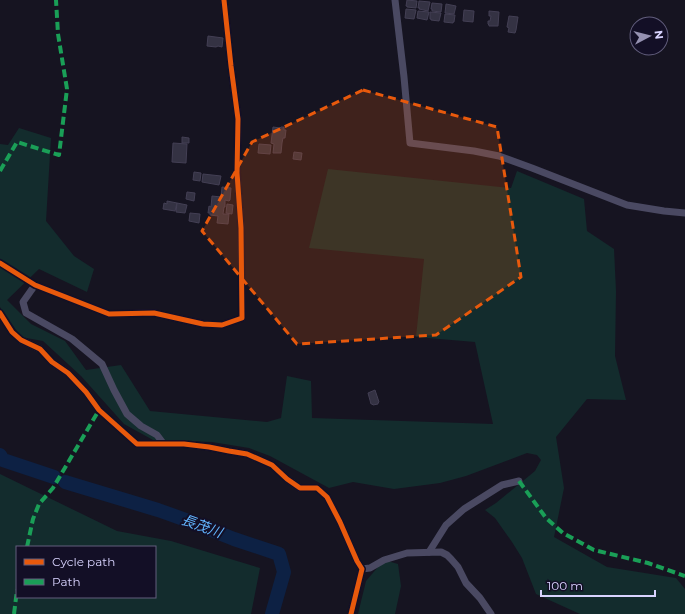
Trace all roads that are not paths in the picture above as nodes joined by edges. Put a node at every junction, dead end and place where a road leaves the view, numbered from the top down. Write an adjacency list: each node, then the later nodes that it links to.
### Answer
1 (224, 0): 5 (street)
2 (395, 0): 3 (street)
3 (685, 213)
4 (0, 263): 5 (street)
5 (35, 285): 7 (street)
6 (0, 313): 7 (street)
7 (163, 443): 10 (street)
8 (519, 481): 9 (street)
9 (429, 552): 10 (street); 12 (street)
10 (362, 569): 11 (street)
11 (351, 614)
12 (491, 614)

